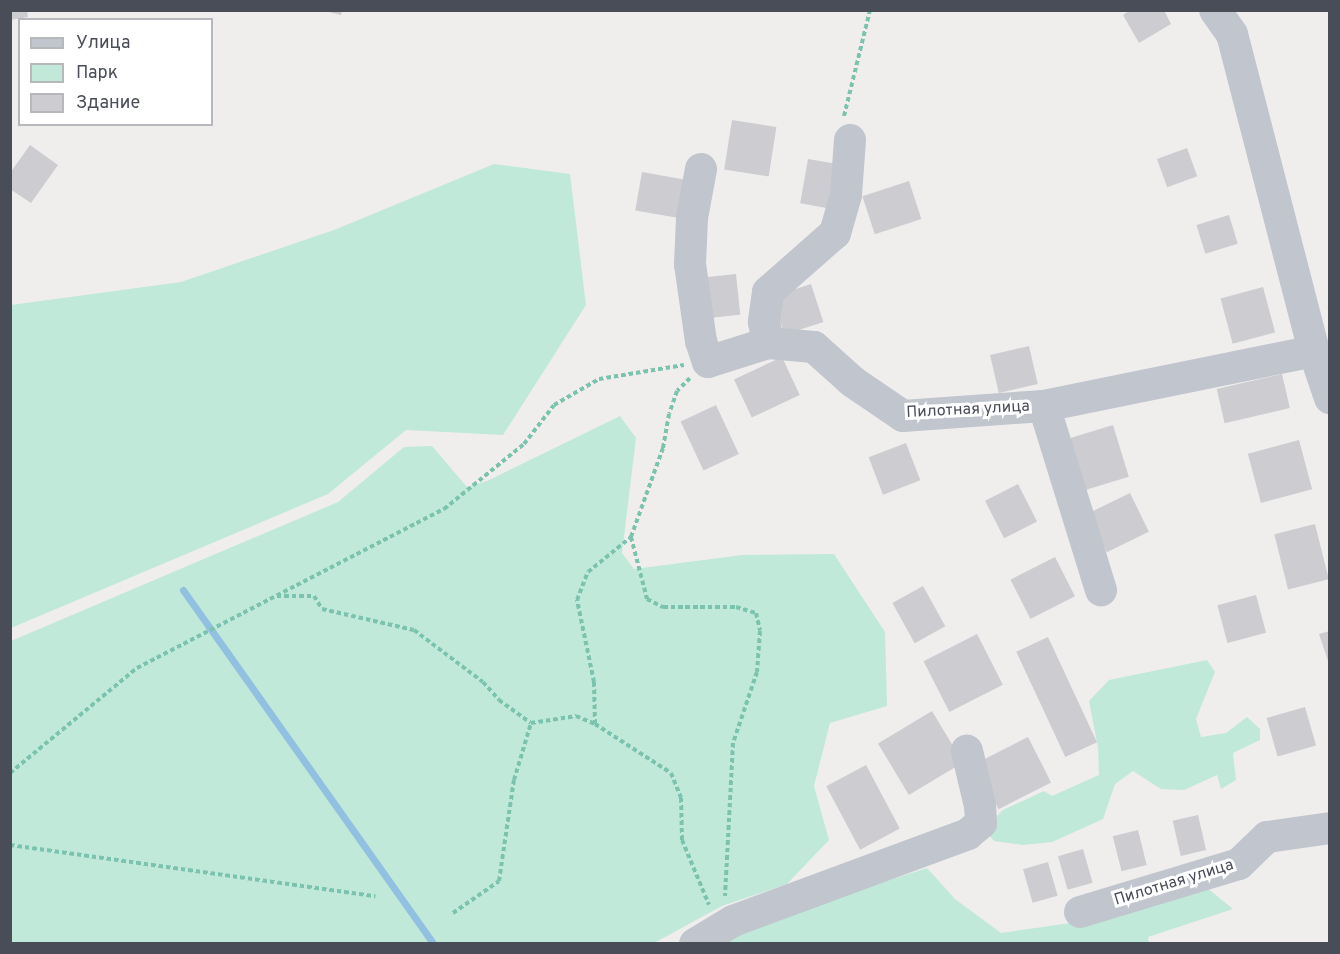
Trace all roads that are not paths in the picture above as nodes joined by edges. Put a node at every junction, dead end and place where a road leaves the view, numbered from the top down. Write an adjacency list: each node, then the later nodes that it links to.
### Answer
1 (1215, 10): 5 (street)
2 (850, 140): 4 (street)
3 (701, 169): 4 (street)
4 (768, 344): 7 (street, Пилотная улица)
5 (1314, 351): 6 (street); 7 (street, Пилотная улица)
6 (1329, 398)
7 (1044, 406): 8 (street)
8 (1101, 590)
9 (967, 751): 12 (street)
10 (1329, 828): 11 (street, Пилотная улица)
11 (1080, 912)
12 (695, 944)

